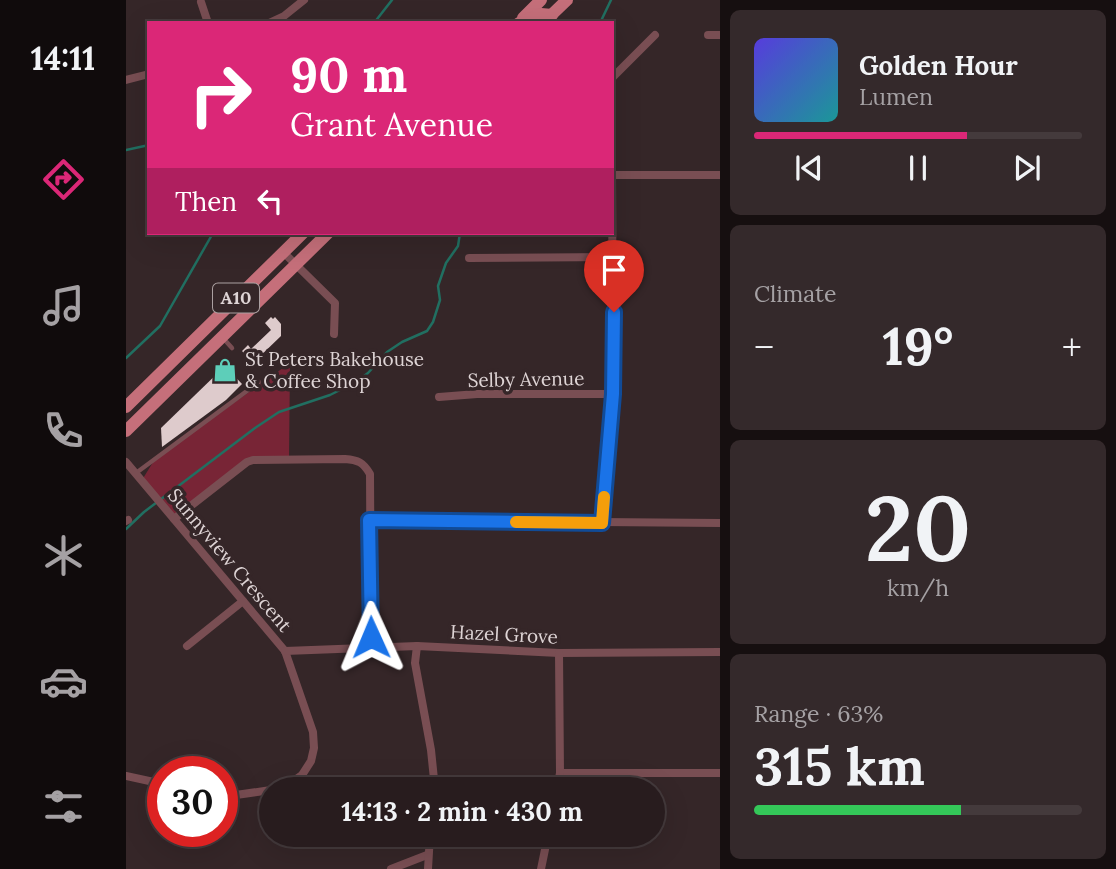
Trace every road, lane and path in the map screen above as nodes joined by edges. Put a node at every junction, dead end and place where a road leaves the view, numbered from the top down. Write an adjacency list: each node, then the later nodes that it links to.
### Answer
1 (304, 0): 8 (street)
2 (541, 0): 9 (main road)
3 (552, 0): 6 (main road)
4 (567, 0): 6 (main road)
5 (201, 2): 7 (street)
6 (551, 20): 10 (main road)
7 (207, 21)
8 (273, 21)
9 (520, 21)
10 (523, 21)
11 (655, 35): 15 (street)
12 (708, 35): 13 (street)
13 (720, 35)
14 (147, 75): 16 (street)
15 (614, 76)
16 (126, 80)
17 (614, 170): 18 (street)
18 (720, 175)
19 (301, 235): 22 (main road, A10)
20 (326, 235): 25 (main road, A10)
21 (614, 235): 23 (street)
22 (284, 252): 25 (street); 32 (main road, A10)
23 (614, 257): 24 (street); 30 (street)
24 (469, 258)
25 (296, 264): 26 (street); 27 (main road, A10)
26 (334, 334)
27 (222, 337): 28 (lane); 33 (main road, A10)
28 (232, 348)
29 (258, 382): 35 (lane)
30 (613, 394): 31 (street, Selby Avenue); 38 (street)
31 (439, 397)
32 (126, 407)
33 (126, 432)
34 (126, 461): 35 (street, Sunnyview Crescent)
35 (136, 473): 36 (street, Sunnyview Crescent)
36 (174, 519): 37 (street); 40 (street, Sunnyview Crescent)
37 (369, 520): 38 (street); 43 (street)
38 (602, 523): 39 (street)
39 (720, 523)
40 (243, 601): 41 (street); 44 (street, Sunnyview Crescent)
41 (187, 646)
42 (417, 646): 43 (street, Hazel Grove); 46 (street, Hazel Grove); 51 (street)
43 (371, 648): 44 (street, Hazel Grove)
44 (285, 651): 50 (street, Sunnyview Crescent)
45 (720, 652): 46 (street, Hazel Grove)
46 (559, 653): 48 (street)
47 (720, 773): 48 (street)
48 (560, 774): 52 (street)
49 (126, 776): 53 (street)
50 (300, 777)
51 (433, 777)
52 (559, 777)
53 (147, 781)
54 (259, 792): 55 (street, Sunnyview Crescent)
55 (238, 795)
56 (428, 847): 58 (street)
57 (546, 847): 61 (street)
58 (427, 855): 59 (street); 60 (street)
59 (391, 869)
60 (428, 869)
61 (541, 869)

